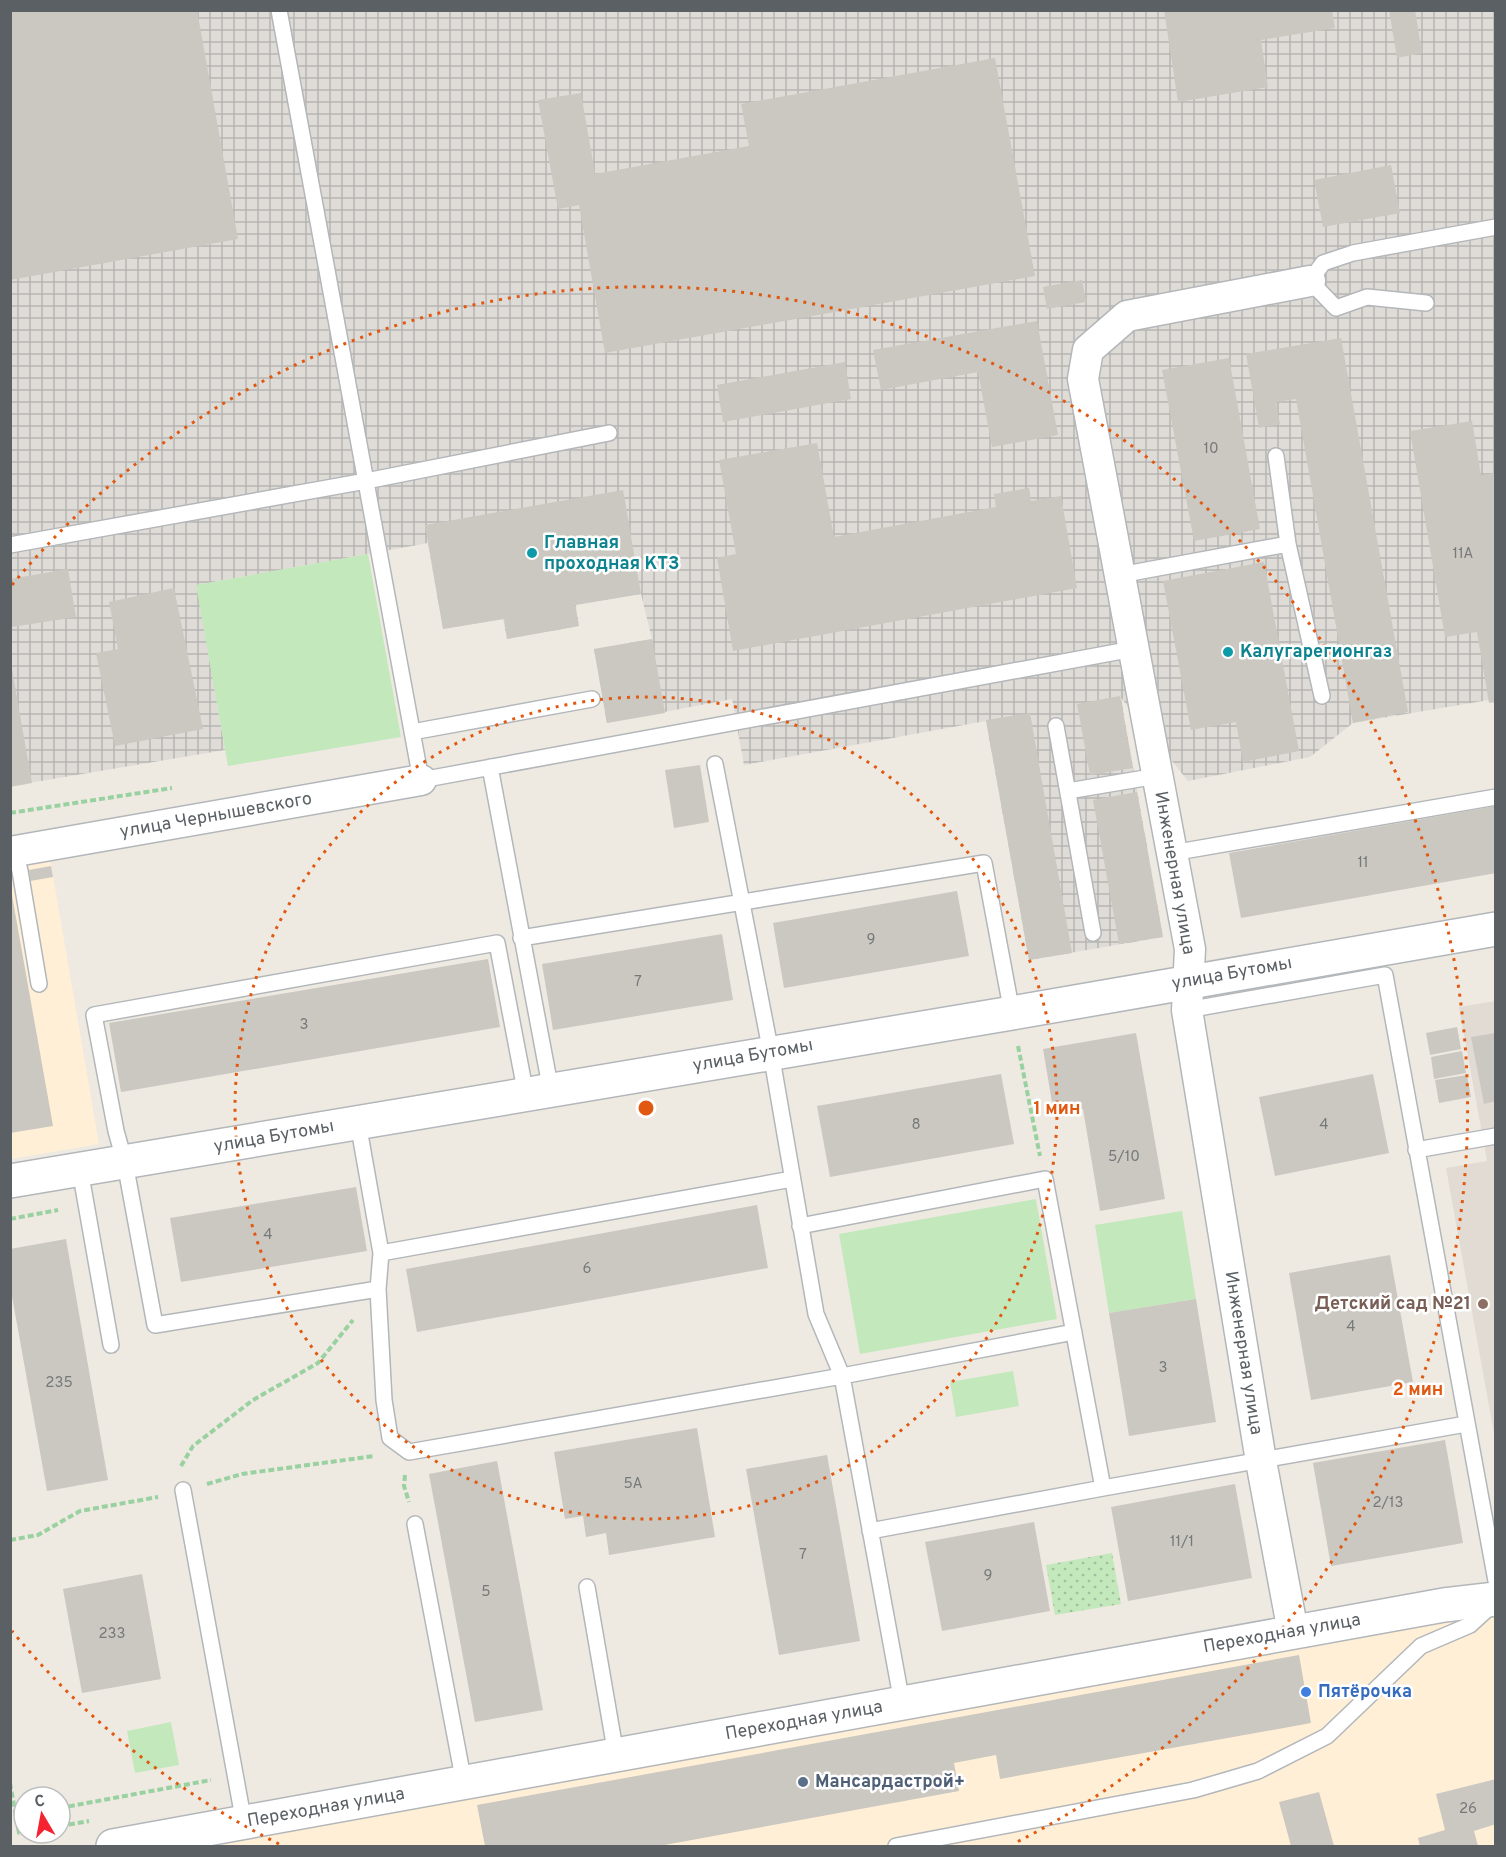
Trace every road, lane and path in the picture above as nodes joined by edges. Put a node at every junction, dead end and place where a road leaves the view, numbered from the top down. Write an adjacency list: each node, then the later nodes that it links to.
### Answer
1 (279, 10): 7 (lane)
2 (1496, 227): 3 (lane)
3 (1310, 281): 4 (lane); 10 (street, Инженерная улица)
4 (1426, 303)
5 (609, 433): 7 (lane)
6 (1276, 456): 8 (lane)
7 (366, 482): 9 (lane); 15 (lane)
8 (1288, 544): 10 (lane); 12 (lane)
9 (10, 545)
10 (1120, 575): 11 (street, Инженерная улица)
11 (1133, 649): 17 (lane); 18 (street, Инженерная улица)
12 (1322, 696)
13 (592, 699): 15 (lane)
14 (1056, 726): 20 (lane)
15 (412, 732): 19 (lane)
16 (715, 764): 24 (lane)
17 (490, 767): 19 (lane); 27 (lane)
18 (1157, 776): 20 (lane); 23 (street, Инженерная улица)
19 (421, 780): 22 (street, улица Чернышевского)
20 (1068, 792): 26 (lane)
21 (1496, 798): 23 (lane)
22 (13, 851): 28 (lane)
23 (1172, 853): 29 (street, Инженерная улица)
24 (741, 902): 27 (lane); 30 (lane); 31 (lane)
25 (1496, 929): 29 (street, улица Бутомы)
26 (1093, 933)
27 (521, 938): 32 (lane)
28 (39, 984)
29 (1188, 996): 30 (street, улица Бутомы); 35 (lane); 49 (street, Инженерная улица)
30 (1014, 1026): 31 (street, улица Бутомы); 39 (path)
31 (771, 1053): 32 (street, улица Бутомы); 38 (lane)
32 (538, 1093): 33 (street, улица Бутомы); 36 (lane)
33 (358, 1123): 36 (street, улица Бутомы); 42 (lane)
34 (1496, 1136): 35 (lane)
35 (1416, 1150): 47 (lane)
36 (125, 1163): 37 (street, улица Бутомы); 43 (lane)
37 (80, 1170): 40 (street, улица Бутомы); 45 (lane)
38 (792, 1179): 41 (lane); 42 (lane)
39 (1045, 1179): 41 (lane); 44 (lane)
40 (10, 1180)
41 (800, 1226): 46 (lane)
42 (381, 1253): 43 (lane)
43 (378, 1289): 48 (lane); 50 (path)
44 (1074, 1332): 46 (lane); 51 (lane)
45 (111, 1345)
46 (842, 1376): 48 (lane); 54 (lane)
47 (1466, 1424): 49 (lane); 56 (lane)
48 (409, 1452): 52 (path); 53 (path)
49 (1261, 1461): 51 (lane); 59 (street, Инженерная улица)
50 (181, 1466)
51 (1103, 1488): 54 (lane)
52 (183, 1490): 55 (path); 62 (lane)
53 (415, 1524): 63 (lane)
54 (870, 1531): 60 (lane)
55 (10, 1539)
56 (1496, 1581)
57 (587, 1587): 61 (lane)
58 (1496, 1600): 59 (street, Переходная улица); 67 (lane)
59 (1293, 1632): 60 (street, Переходная улица)
60 (902, 1703): 61 (street, Переходная улица)
61 (616, 1755): 63 (street, Переходная улица)
62 (236, 1776): 64 (path); 65 (lane)
63 (464, 1783): 65 (street, Переходная улица)
64 (72, 1806)
65 (244, 1823): 66 (street, Переходная улица)
66 (113, 1846)
67 (896, 1846)

